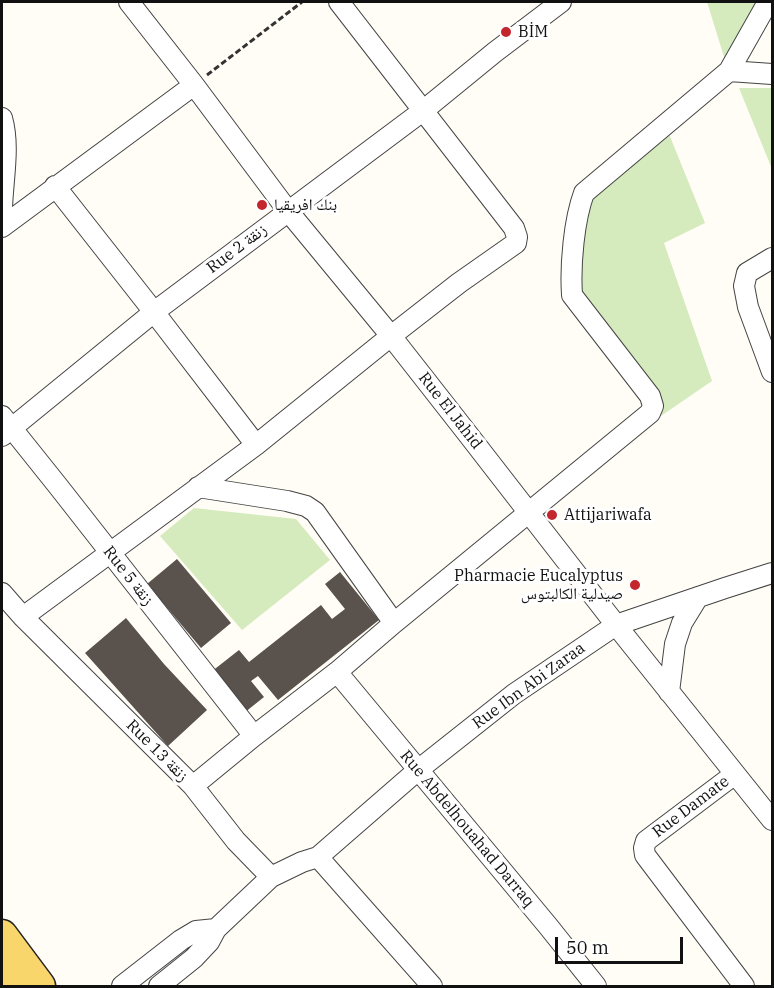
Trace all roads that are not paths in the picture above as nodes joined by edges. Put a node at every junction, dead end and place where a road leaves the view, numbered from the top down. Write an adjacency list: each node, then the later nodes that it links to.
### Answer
1 (129, 2): 8 (street, Rue El Jahid)
2 (339, 2): 9 (street)
3 (561, 2): 9 (street, Rue 2 زنقة)
4 (768, 2): 5 (street); 6 (street)
5 (772, 13)
6 (729, 71): 7 (street); 22 (street)
7 (772, 74)
8 (194, 85): 11 (street); 13 (street, Rue El Jahid)
9 (424, 110): 13 (street, Rue 2 زنقة); 17 (street)
10 (2, 118): 12 (street)
11 (55, 186): 14 (street); 16 (street)
12 (2, 208)
13 (288, 211): 16 (street, Rue 2 زنقة); 17 (street, Rue El Jahid)
14 (2, 226)
15 (772, 258): 18 (street)
16 (154, 312): 19 (street, Rue 2 زنقة); 20 (street)
17 (391, 336): 20 (street); 22 (street, Rue El Jahid)
18 (772, 372)
19 (5, 427): 23 (street, Rue 5 زنقة)
20 (256, 445): 21 (street)
21 (198, 488): 23 (street); 28 (street)
22 (528, 512): 28 (street); 29 (street, Rue El Jahid)
23 (110, 553): 27 (street); 32 (street, Rue 5 زنقة)
24 (772, 573): 26 (street, Rue Ibn Abi Zaraa)
25 (2, 593): 27 (street, Rue 13 زنقة)
26 (698, 597): 29 (street, Rue Ibn Abi Zaraa); 31 (street)
27 (23, 617): 35 (street, Rue 13 زنقة)
28 (394, 623): 30 (street)
29 (615, 625): 31 (street, Rue El Jahid); 33 (street, Rue Ibn Abi Zaraa)
30 (337, 672): 32 (street); 33 (street, Rue Abdelhouahad Darraq)
31 (669, 692): 34 (street, Rue El Jahid)
32 (254, 736): 35 (street)
33 (418, 770): 37 (street, Rue Ibn Abi Zaraa); 45 (street, Rue Abdelhouahad Darraq)
34 (735, 774): 36 (street, Rue El Jahid); 46 (street, Rue Damate)
35 (193, 786): 38 (street, Rue 13 زنقة)
36 (772, 820)
37 (318, 857): 38 (street); 44 (street)
38 (271, 877): 39 (street)
39 (216, 929): 42 (street); 43 (street)
40 (2, 935): 41 (main road)
41 (19, 982)
42 (122, 987)
43 (159, 987)
44 (432, 987)
45 (596, 987)
46 (744, 987)

